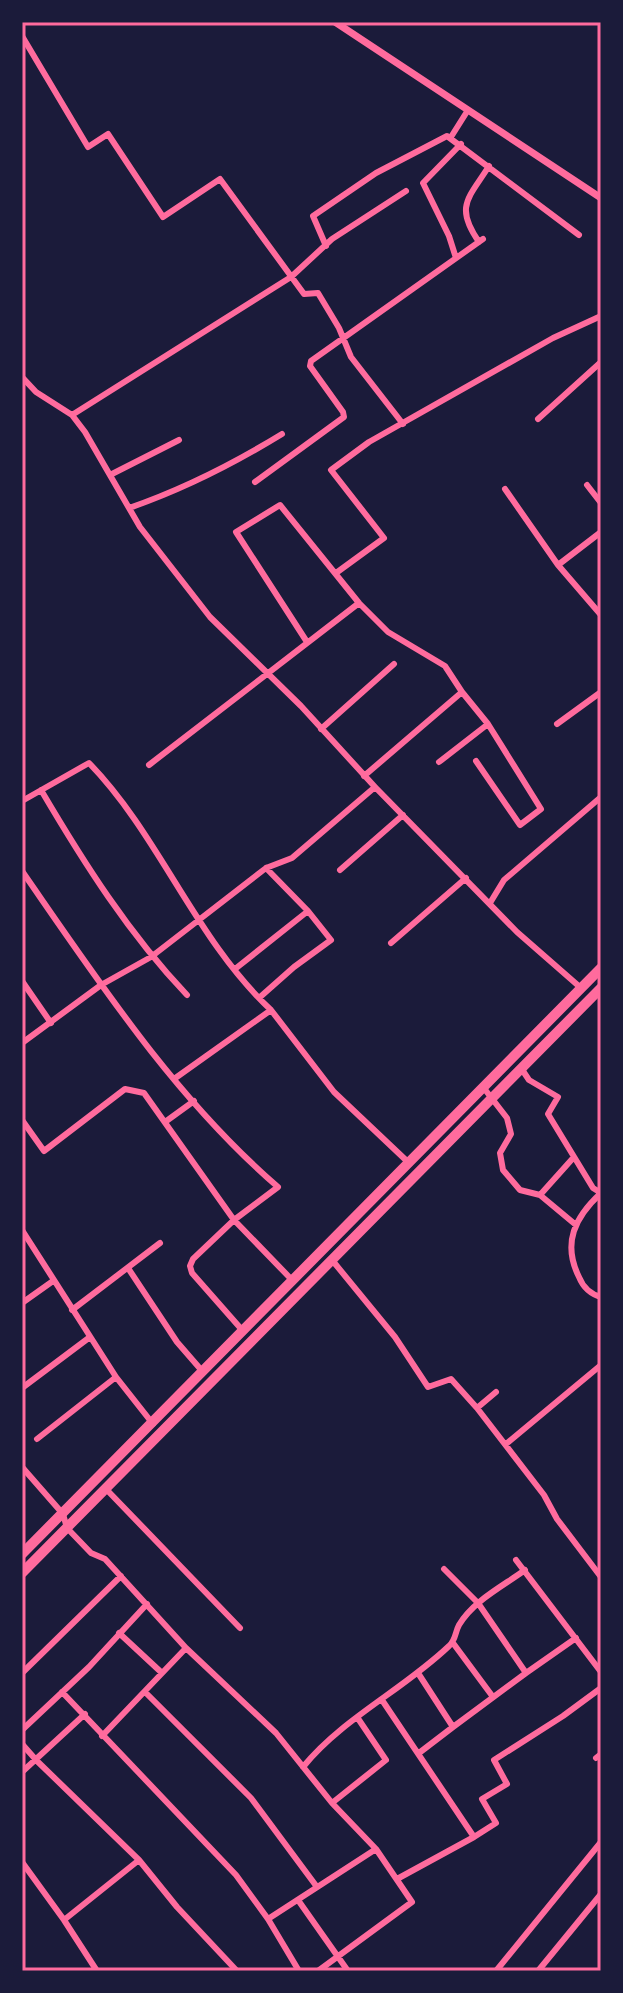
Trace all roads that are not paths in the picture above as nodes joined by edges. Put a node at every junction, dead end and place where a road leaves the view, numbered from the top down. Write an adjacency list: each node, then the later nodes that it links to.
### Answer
1 (335, 22): 3 (street)
2 (22, 36): 12 (street)
3 (468, 110): 4 (street); 8 (street)
4 (451, 137): 5 (street); 10 (street)
5 (461, 144): 6 (street); 11 (street)
6 (489, 166): 9 (street); 11 (street)
7 (406, 191): 10 (street)
8 (601, 198)
9 (579, 235)
10 (326, 246): 12 (street)
11 (456, 258): 14 (street)
12 (291, 277): 14 (street); 17 (street)
13 (601, 316): 19 (street)
14 (343, 337): 19 (street); 23 (street)
15 (601, 362): 18 (street)
16 (22, 377): 17 (street)
17 (72, 415): 22 (street)
18 (538, 419)
19 (403, 424): 30 (street)
20 (282, 434): 27 (street)
21 (179, 440): 22 (street)
22 (110, 475): 27 (street)
23 (255, 482)
24 (587, 485): 26 (street)
25 (505, 489): 29 (street)
26 (601, 503)
27 (129, 508): 35 (street)
28 (601, 532): 29 (street)
29 (558, 565): 32 (street)
30 (336, 573): 31 (street); 33 (street)
31 (359, 603): 33 (street); 36 (street)
32 (601, 615)
33 (307, 642): 35 (street)
34 (394, 664): 40 (street)
35 (265, 674): 40 (street); 43 (street)
36 (462, 692): 38 (street); 44 (street)
37 (601, 692): 39 (street)
38 (488, 724): 41 (street); 42 (street)
39 (557, 724)
40 (321, 729): 44 (street)
41 (476, 761)
42 (439, 762)
43 (149, 765)
44 (364, 776): 45 (street)
45 (375, 787): 49 (street); 50 (street)
46 (41, 790): 48 (street); 56 (street); 58 (street)
47 (601, 797): 54 (street)
48 (22, 801)
49 (403, 815): 51 (street); 53 (street)
50 (266, 868): 55 (street); 56 (street)
51 (340, 870)
52 (22, 871): 62 (street)
53 (466, 878): 54 (street); 57 (street)
54 (490, 903): 63 (street)
55 (308, 911): 60 (street); 66 (street)
56 (199, 922): 58 (street); 60 (street)
57 (391, 943)
58 (151, 957): 62 (street); 65 (street)
59 (601, 968): 63 (highway)
60 (235, 969): 66 (street)
61 (22, 981): 68 (street)
62 (101, 985): 68 (street); 71 (street)
63 (581, 988): 72 (highway)
64 (601, 988): 70 (highway)
65 (187, 995)
66 (259, 998): 67 (street)
67 (271, 1010): 71 (street); 78 (street)
68 (51, 1023): 69 (street)
69 (22, 1043)
70 (526, 1063): 73 (highway); 77 (street)
71 (174, 1079): 74 (street)
72 (483, 1087): 73 (street); 78 (highway)
73 (492, 1098): 80 (street); 85 (highway)
74 (194, 1101): 76 (street); 81 (street)
75 (22, 1120): 76 (street)
76 (165, 1122): 81 (street)
77 (574, 1157): 79 (street); 80 (street)
78 (409, 1163): 88 (highway)
79 (601, 1193): 82 (street)
80 (540, 1195): 82 (street)
81 (234, 1220): 88 (street); 92 (street)
82 (576, 1225): 89 (street)
83 (22, 1230): 87 (street)
84 (160, 1243): 86 (street)
85 (332, 1260): 99 (street); 104 (highway)
86 (128, 1268): 91 (street); 95 (street)
87 (53, 1281): 90 (street); 91 (street)
88 (293, 1281): 92 (highway)
89 (601, 1297)
90 (22, 1303)
91 (72, 1310): 93 (street)
92 (244, 1332): 95 (highway)
93 (90, 1337): 96 (street); 97 (street)
94 (601, 1365): 102 (street)
95 (204, 1373): 100 (highway)
96 (116, 1377): 100 (street); 101 (street)
97 (22, 1388)
98 (496, 1392): 99 (street)
99 (477, 1408): 102 (street)
100 (153, 1424): 105 (highway)
101 (37, 1439)
102 (506, 1444): 113 (street)
103 (22, 1467): 105 (street)
104 (106, 1489): 106 (highway); 116 (street)
105 (63, 1514): 106 (street); 107 (highway)
106 (67, 1528): 111 (highway); 112 (street)
107 (22, 1554)
108 (516, 1560): 110 (street)
109 (444, 1569): 114 (street)
110 (525, 1570): 114 (street); 118 (street)
111 (22, 1573)
112 (121, 1576): 115 (street); 122 (street)
113 (601, 1577)
114 (478, 1603): 119 (street); 125 (street)
115 (147, 1604): 117 (street); 120 (street)
116 (240, 1628)
117 (119, 1633): 123 (street); 127 (street)
118 (576, 1638): 121 (street); 125 (street)
119 (453, 1643): 124 (street); 129 (street)
120 (186, 1648): 123 (street); 139 (street)
121 (601, 1672)
122 (22, 1673)
123 (162, 1673): 128 (street)
124 (418, 1673): 130 (street); 133 (street)
125 (526, 1673): 129 (street)
126 (601, 1688): 142 (street)
127 (62, 1692): 131 (street); 134 (street)
128 (145, 1692): 135 (street); 148 (street)
129 (493, 1697): 133 (street)
130 (382, 1700): 132 (street); 137 (street)
131 (85, 1714): 135 (street); 138 (street)
132 (357, 1717): 139 (street); 141 (street)
133 (453, 1727): 137 (street)
134 (22, 1730)
135 (102, 1736): 151 (street)
136 (22, 1744): 138 (street)
137 (419, 1753): 142 (street)
138 (37, 1761): 140 (street); 145 (street)
139 (303, 1767): 141 (street)
140 (22, 1772)
141 (332, 1803): 144 (street)
142 (474, 1837): 147 (street)
143 (601, 1842): 159 (street)
144 (376, 1849): 147 (street); 148 (street)
145 (139, 1860): 152 (street); 155 (street)
146 (22, 1864): 152 (street)
147 (397, 1879): 153 (street)
148 (317, 1887): 150 (street)
149 (601, 1894): 160 (street)
150 (298, 1900): 151 (street); 153 (street)
151 (268, 1919): 156 (street)
152 (64, 1920): 154 (street)
153 (339, 1955): 157 (street); 158 (street)
154 (97, 1971)
155 (237, 1971)
156 (299, 1971)
157 (318, 1971)
158 (348, 1971)
159 (496, 1971)
160 (538, 1971)

